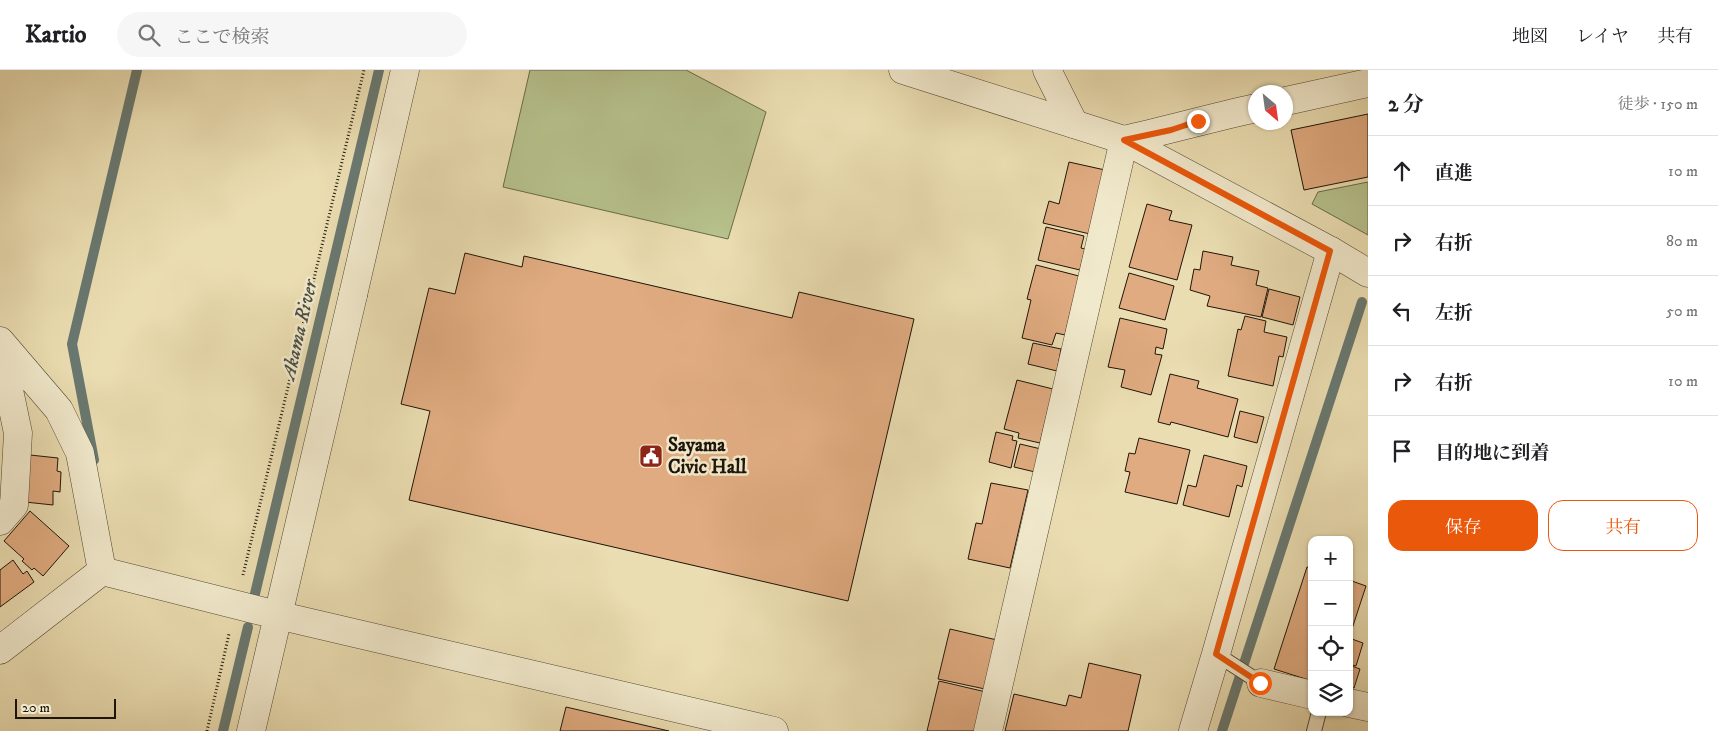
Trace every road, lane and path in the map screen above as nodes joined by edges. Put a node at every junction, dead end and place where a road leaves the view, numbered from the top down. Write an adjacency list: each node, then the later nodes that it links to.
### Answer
1 (364, 70): 16 (path)
2 (405, 70): 17 (street)
3 (903, 70): 8 (street)
4 (1047, 70): 8 (street)
5 (1368, 82): 6 (street)
6 (1293, 99)
7 (1248, 110): 9 (street)
8 (1074, 124): 9 (street)
9 (1124, 140): 10 (street); 28 (street)
10 (1330, 251): 11 (street); 19 (street)
11 (1368, 273)
12 (0, 340): 15 (street)
13 (0, 357): 14 (street)
14 (0, 521)
15 (102, 571): 16 (street); 18 (street)
16 (236, 604): 17 (street); 25 (path)
17 (278, 615): 26 (street); 27 (street)
18 (0, 650)
19 (1216, 654): 20 (lane); 29 (street)
20 (1260, 683): 21 (street)
21 (1308, 694)
22 (1353, 704): 23 (street)
23 (1368, 707)
24 (1318, 716): 30 (lane)
25 (207, 731)
26 (251, 731)
27 (774, 731)
28 (988, 731)
29 (1193, 731)
30 (1314, 731)

